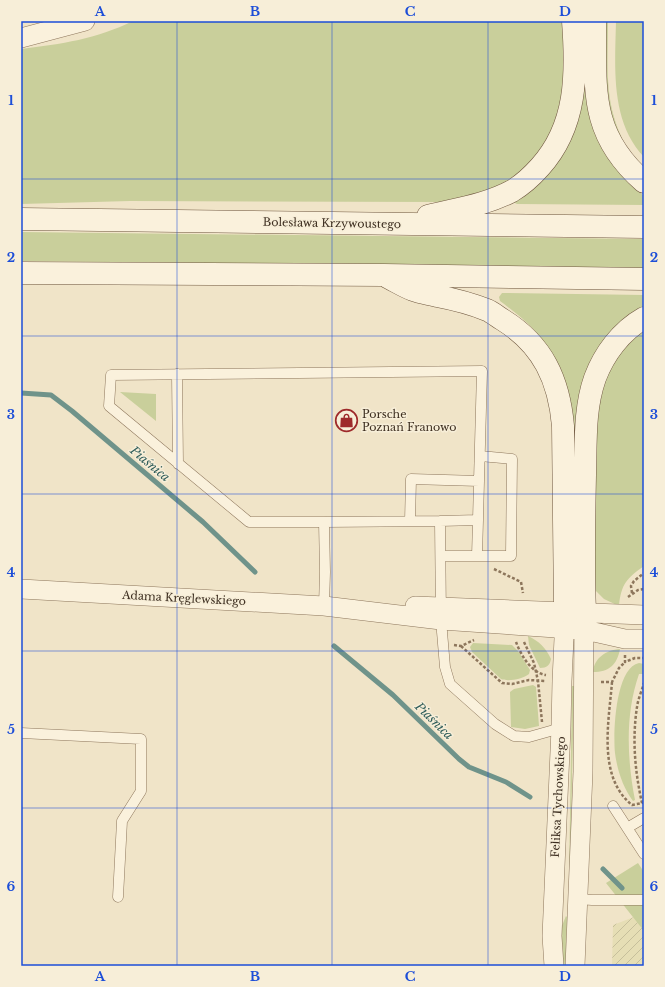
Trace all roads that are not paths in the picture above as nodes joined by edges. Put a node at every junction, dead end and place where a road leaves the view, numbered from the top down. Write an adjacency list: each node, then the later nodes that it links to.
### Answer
1 (85, 21): 4 (street)
2 (573, 21): 7 (main road)
3 (595, 21): 5 (main road)
4 (21, 38)
5 (644, 182)
6 (21, 219): 7 (main road, Bolesława Krzywoustego)
7 (400, 224): 8 (main road, Bolesława Krzywoustego)
8 (644, 226)
9 (21, 273): 10 (main road)
10 (384, 275): 11 (main road); 27 (main road)
11 (644, 280)
12 (644, 318): 27 (main road)
13 (177, 374): 14 (lane); 15 (lane); 15 (lane)
14 (480, 456): 16 (lane); 22 (lane)
15 (178, 464): 20 (lane)
16 (479, 481): 17 (lane); 18 (lane)
17 (478, 520): 19 (lane); 22 (lane)
18 (410, 521): 19 (lane); 20 (lane)
19 (440, 521): 21 (lane)
20 (324, 522): 24 (lane)
21 (441, 556): 22 (lane); 25 (lane)
22 (477, 556)
23 (21, 589): 24 (street, Adama Kręglewskiego)
24 (324, 606): 25 (street, Adama Kręglewskiego)
25 (441, 614): 27 (street, Adama Kręglewskiego); 27 (street, Adama Kręglewskiego); 29 (lane)
26 (644, 615): 27 (street)
27 (575, 621): 28 (street); 29 (street, Feliksa Tychowskiego); 36 (street, Feliksa Tychowskiego)
28 (644, 639)
29 (561, 728): 38 (street, Feliksa Tychowskiego)
30 (21, 733): 35 (lane)
31 (613, 806): 33 (lane)
32 (644, 818): 33 (lane)
33 (627, 828): 34 (lane)
34 (644, 854)
35 (118, 898)
36 (578, 899): 37 (lane); 38 (street); 40 (street, Feliksa Tychowskiego)
37 (644, 900)
38 (553, 902): 39 (street, Feliksa Tychowskiego)
39 (554, 966)
40 (575, 966)

